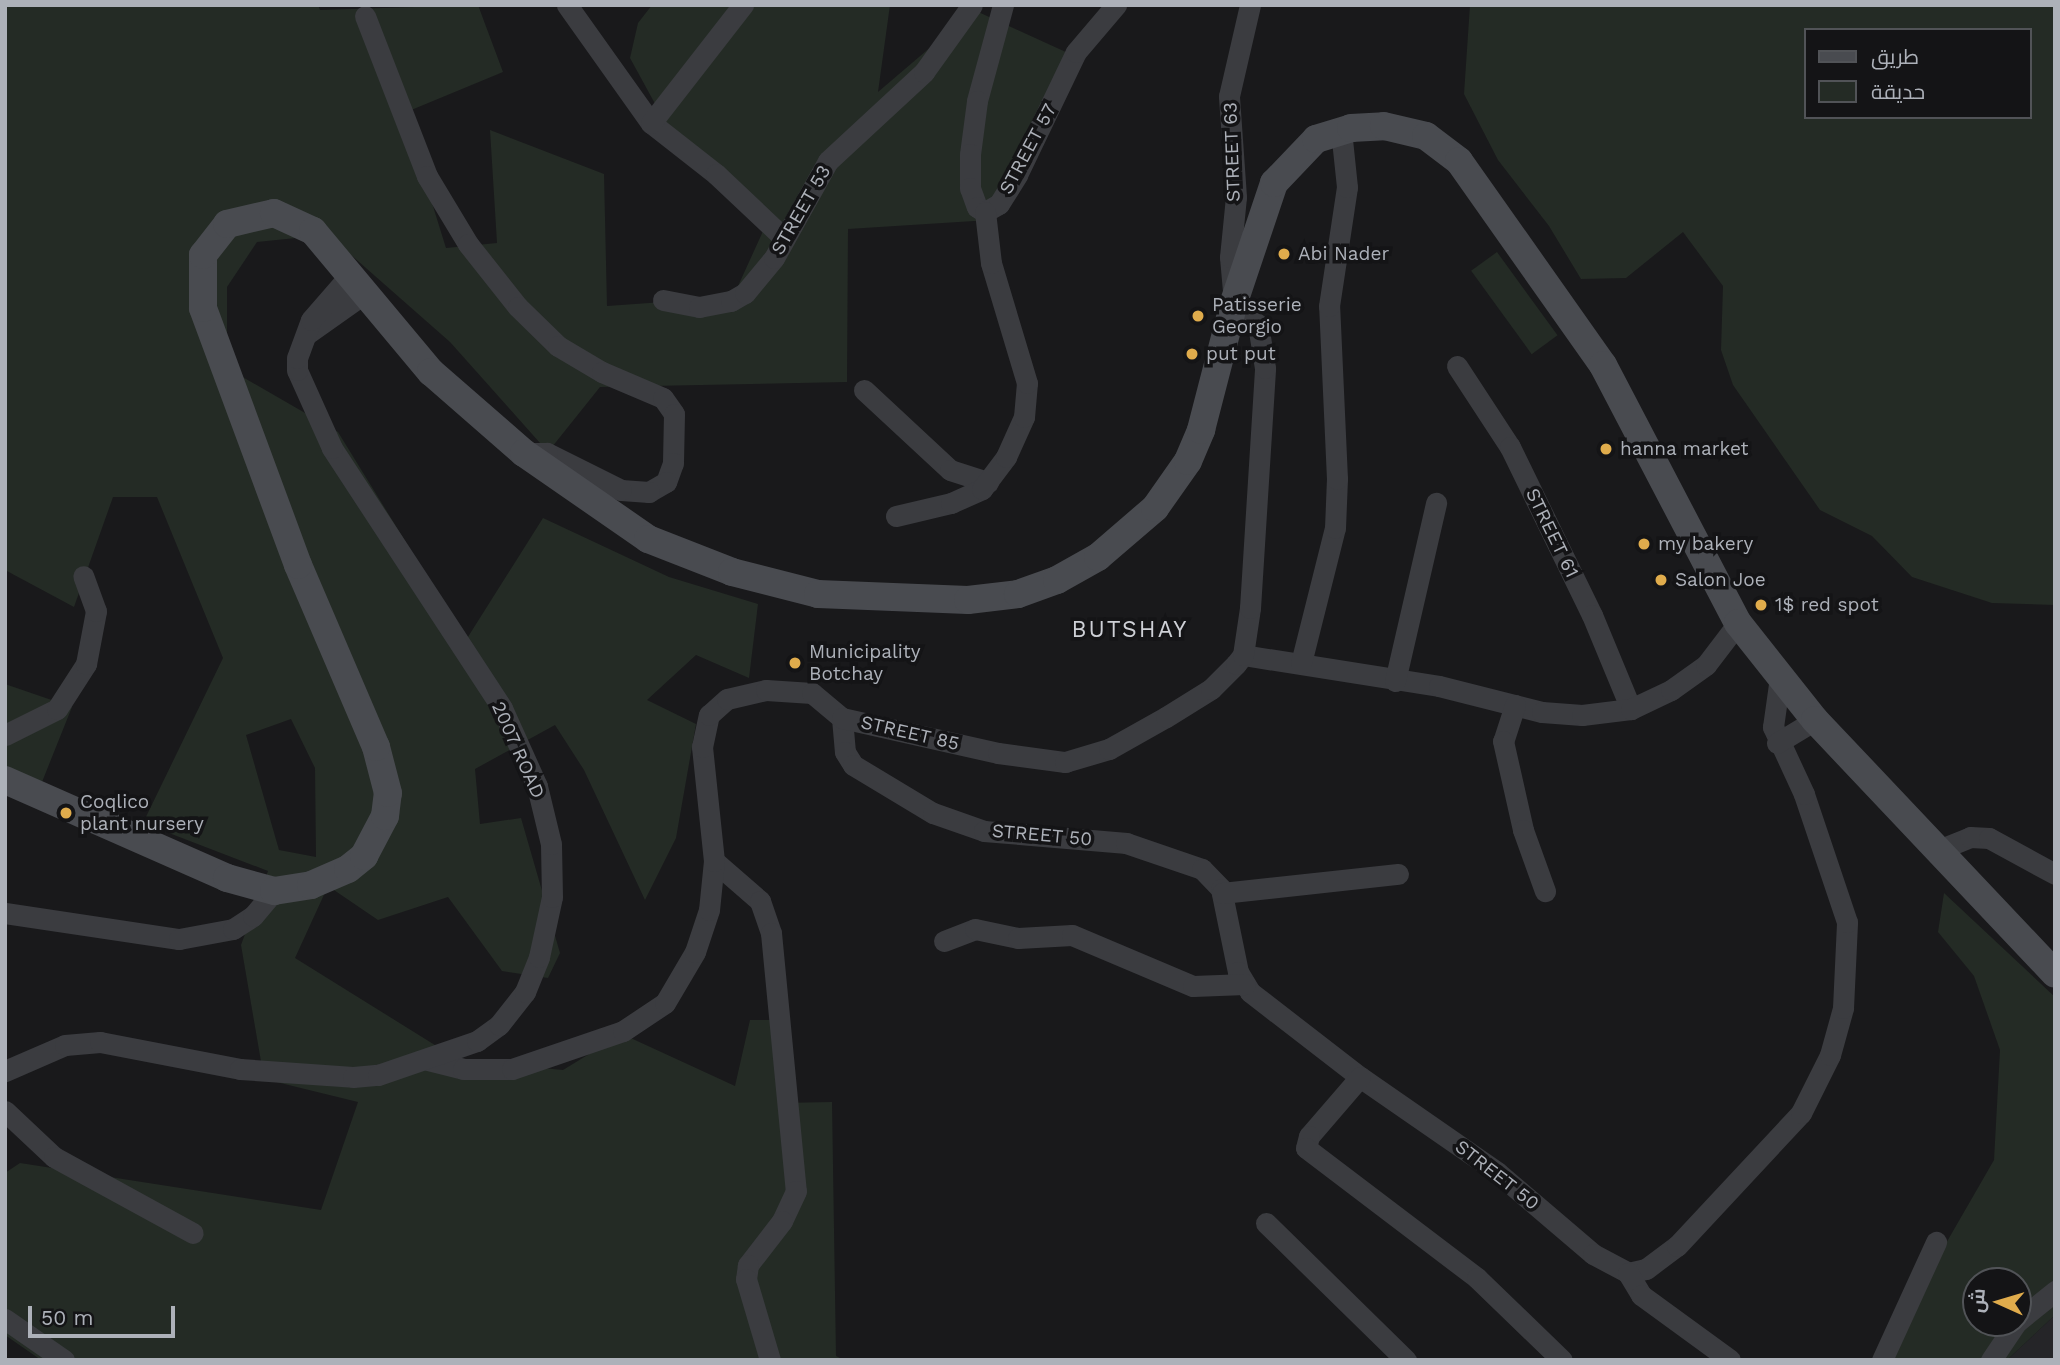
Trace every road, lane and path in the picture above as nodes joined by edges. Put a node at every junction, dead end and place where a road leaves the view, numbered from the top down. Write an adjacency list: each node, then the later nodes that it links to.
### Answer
1 (568, 5): 8 (street)
2 (743, 5): 8 (street)
3 (972, 5): 11 (street, STREET 53)
4 (1003, 5): 10 (street, STREET 57)
5 (1116, 5): 10 (street, STREET 57)
6 (1250, 5): 14 (street, STREET 63)
7 (365, 16): 19 (street)
8 (650, 123): 11 (street)
9 (1341, 130): 14 (main road); 24 (main road); 26 (street)
10 (985, 212): 20 (street)
11 (785, 238): 13 (street, STREET 53)
12 (358, 284): 19 (main road); 40 (main road); 47 (street, 2007 ROAD)
13 (663, 300)
14 (1234, 302): 15 (street); 16 (main road)
15 (1262, 335): 16 (street); 25 (street)
16 (1224, 341): 19 (main road)
17 (1457, 366): 30 (street, STREET 61)
18 (864, 390): 20 (street)
19 (524, 453)
20 (988, 482): 22 (street)
21 (1436, 503): 28 (street)
22 (897, 516)
23 (83, 576): 33 (street)
24 (1738, 623): 27 (main road); 30 (street)
25 (1243, 655): 26 (street); 31 (street, STREET 85)
26 (1301, 663): 28 (street)
27 (1780, 677): 32 (main road); 34 (street)
28 (1395, 681): 29 (street)
29 (1515, 705): 30 (street); 41 (street)
30 (1631, 709)
31 (842, 718): 37 (street, STREET 85); 42 (street, STREET 50)
32 (1815, 720): 34 (street); 36 (main road)
33 (5, 735)
34 (1777, 743): 54 (street)
35 (5, 780): 40 (main road)
36 (1936, 851): 39 (street); 45 (main road)
37 (714, 861): 47 (street, STREET 85); 61 (street)
38 (1398, 874): 42 (street)
39 (2055, 874)
40 (274, 891): 43 (street)
41 (1545, 891)
42 (1222, 893): 46 (street, STREET 50)
43 (5, 913)
44 (944, 941): 46 (street)
45 (2055, 974)
46 (1245, 984): 49 (street, STREET 50)
47 (428, 1060): 48 (street, 2007 ROAD)
48 (5, 1071)
49 (1360, 1077): 54 (street, STREET 50); 63 (street)
50 (5, 1111): 52 (street)
51 (1266, 1223): 62 (street)
52 (193, 1233)
53 (1936, 1242): 64 (street)
54 (1628, 1273): 59 (street)
55 (2055, 1291): 56 (street)
56 (2032, 1310)
57 (5, 1319): 60 (street)
58 (2007, 1337): 65 (street)
59 (1732, 1359)
60 (64, 1360)
61 (769, 1360)
62 (1406, 1360)
63 (1562, 1360)
64 (1882, 1360)
65 (1991, 1360)

